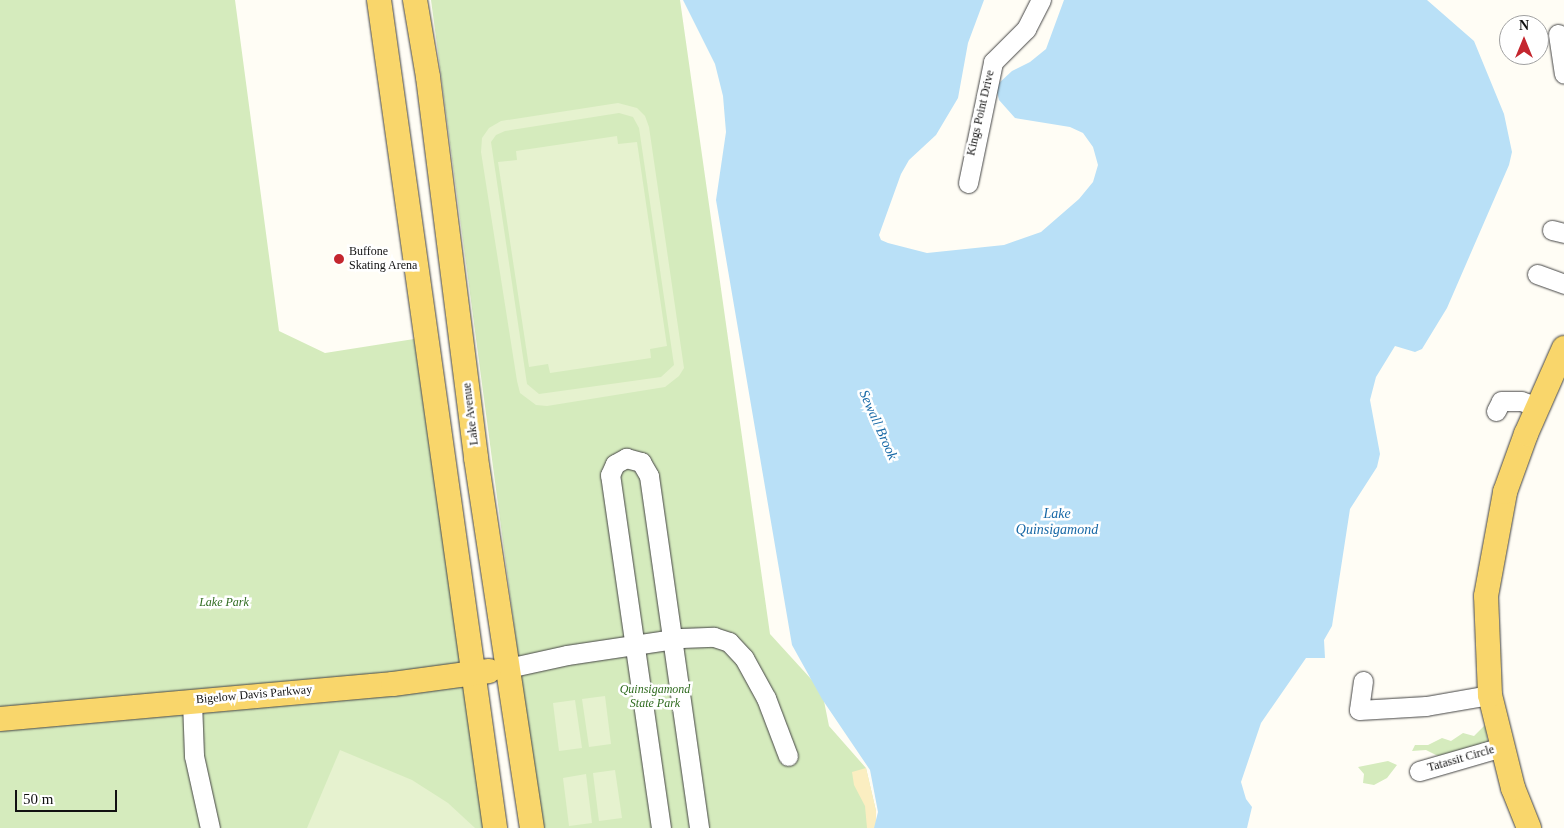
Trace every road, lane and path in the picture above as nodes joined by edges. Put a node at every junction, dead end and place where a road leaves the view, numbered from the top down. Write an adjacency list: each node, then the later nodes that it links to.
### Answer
1 (380, 0): 15 (main road)
2 (415, 0): 14 (main road, Lake Avenue)
3 (1041, 0): 6 (street, Kings Point Drive)
4 (1558, 34): 5 (street)
5 (1564, 74)
6 (968, 183)
7 (1537, 274): 8 (street)
8 (1564, 284)
9 (1564, 348): 10 (main road)
10 (1538, 407): 11 (street); 17 (main road)
11 (1496, 411)
12 (672, 640): 13 (street); 13 (street); 21 (street); 27 (street)
13 (636, 645): 14 (street); 26 (street)
14 (508, 668): 15 (main road, Bigelow Davis Parkway); 25 (main road, Lake Avenue)
15 (474, 674): 18 (main road, Bigelow Davis Parkway); 24 (main road)
16 (1363, 681): 17 (street)
17 (1490, 695): 20 (main road)
18 (192, 701): 19 (main road, Bigelow Davis Parkway); 23 (street)
19 (0, 719)
20 (1502, 747): 22 (street, Tatassit Circle); 28 (main road)
21 (788, 756)
22 (1419, 771)
23 (210, 828)
24 (495, 828)
25 (532, 828)
26 (661, 828)
27 (699, 828)
28 (1529, 828)

